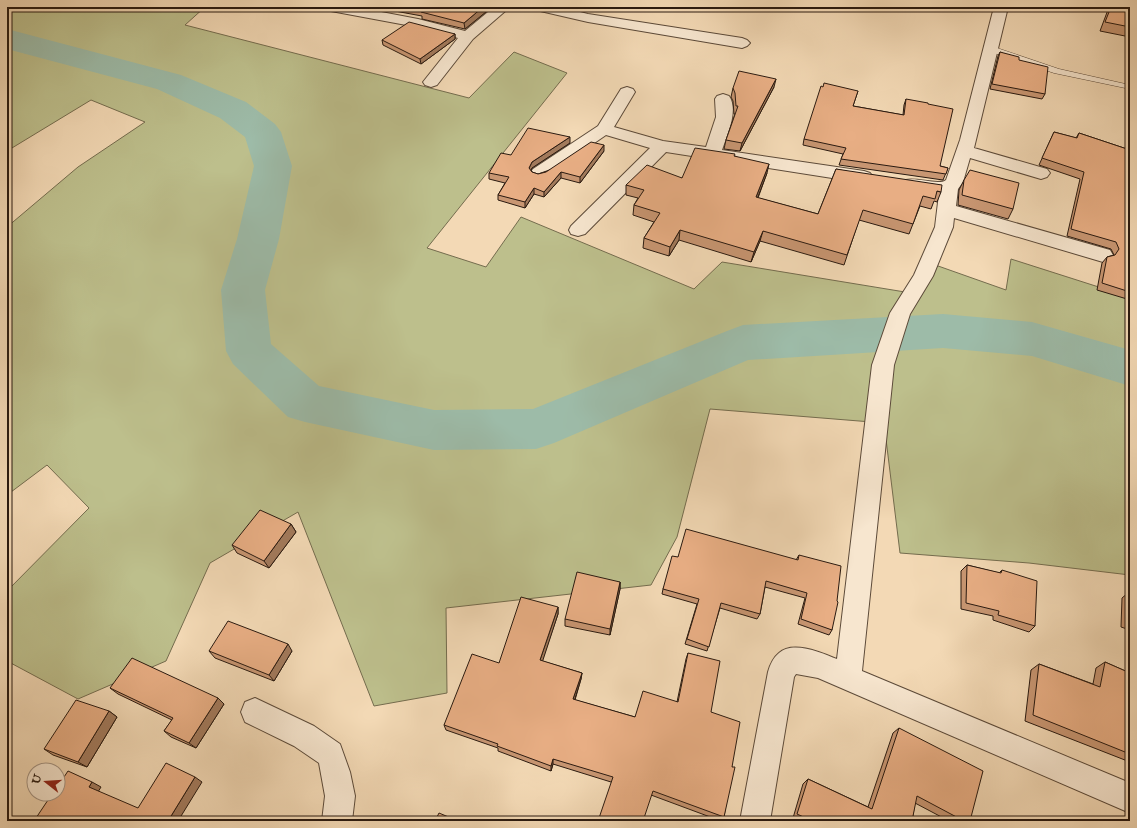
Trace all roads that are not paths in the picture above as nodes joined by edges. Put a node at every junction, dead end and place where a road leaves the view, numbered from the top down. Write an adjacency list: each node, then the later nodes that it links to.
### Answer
1 (331, 7): 5 (street)
2 (503, 7): 5 (street)
3 (541, 7): 6 (street)
4 (1001, 7): 7 (street)
5 (468, 36): 8 (street)
6 (742, 43)
7 (991, 49): 9 (lane); 14 (street)
8 (431, 82)
9 (1130, 87)
10 (627, 92): 12 (street)
11 (724, 99): 15 (street)
12 (604, 129): 13 (street); 16 (street)
13 (662, 146): 15 (street); 20 (street)
14 (964, 151): 17 (street); 18 (street)
15 (712, 154): 18 (street)
16 (539, 172)
17 (1041, 173)
18 (949, 188): 19 (street)
19 (947, 210): 21 (street); 22 (street)
20 (578, 230)
21 (1103, 255)
22 (848, 678): 24 (street); 26 (street)
23 (255, 712): 25 (street)
24 (1130, 798)
25 (337, 821)
26 (755, 821)

